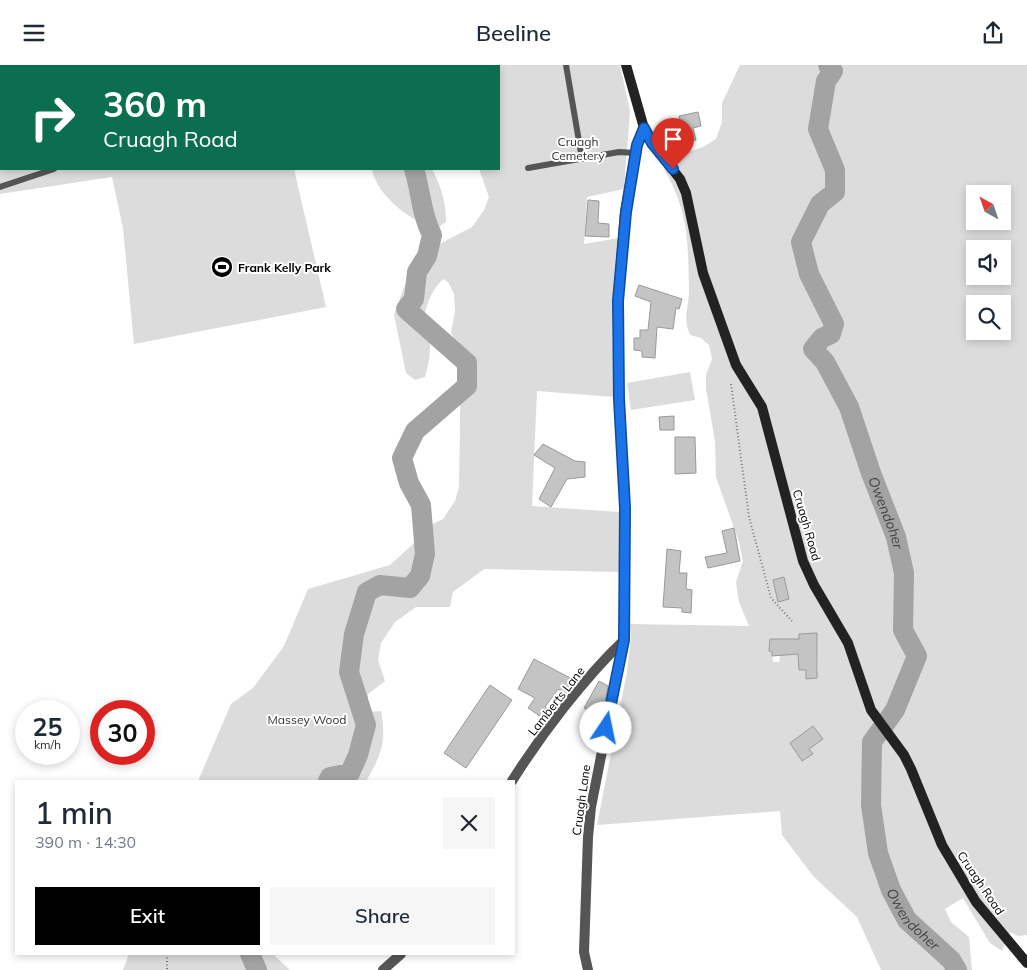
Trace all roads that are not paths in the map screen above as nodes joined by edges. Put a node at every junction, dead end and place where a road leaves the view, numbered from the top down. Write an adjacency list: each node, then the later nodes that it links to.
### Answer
1 (566, 65): 5 (lane)
2 (626, 65): 3 (main road, Cruagh Road)
3 (644, 128): 4 (street, Cruagh Lane); 12 (main road, Cruagh Road)
4 (636, 153): 5 (lane); 9 (street, Cruagh Lane)
5 (582, 159): 6 (lane)
6 (528, 168)
7 (51, 170): 8 (lane)
8 (0, 187)
9 (624, 640): 10 (street, Lamberts Lane); 14 (street, Cruagh Lane)
10 (513, 780)
11 (400, 955): 13 (street)
12 (1027, 963)
13 (383, 970)
14 (588, 970)

